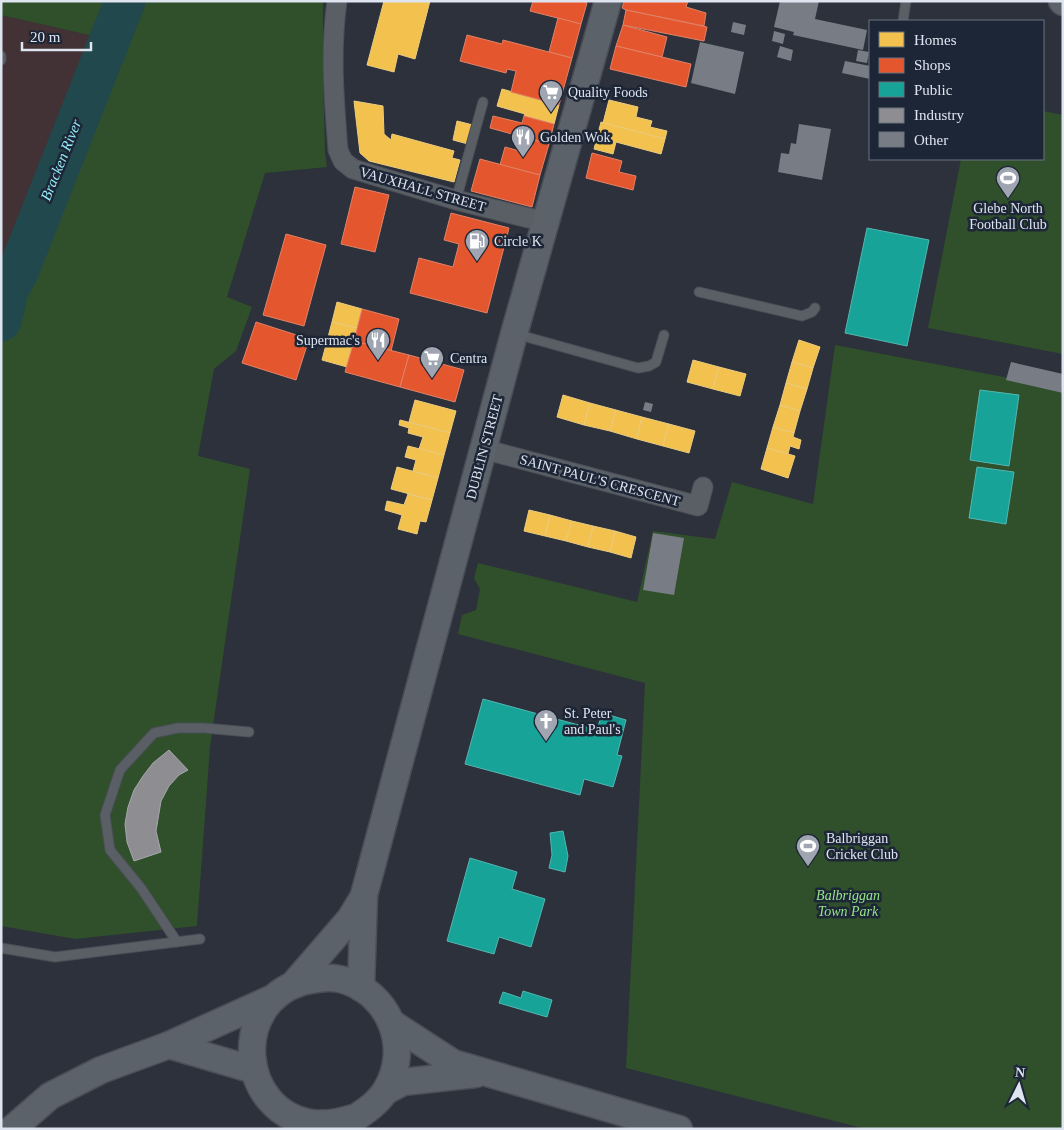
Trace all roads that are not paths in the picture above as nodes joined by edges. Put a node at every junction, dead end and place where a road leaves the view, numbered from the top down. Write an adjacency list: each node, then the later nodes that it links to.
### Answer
1 (336, 1): 6 (street, VAUXHALL STREET)
2 (608, 1): 7 (main road, DUBLIN STREET)
3 (906, 1): 4 (lane)
4 (903, 20)
5 (483, 102): 6 (lane)
6 (456, 200): 7 (street, VAUXHALL STREET)
7 (545, 222): 10 (main road, DUBLIN STREET)
8 (700, 292): 9 (lane)
9 (814, 308)
10 (514, 334): 11 (lane); 12 (main road, DUBLIN STREET)
11 (664, 335)
12 (483, 449): 13 (street, SAINT PAUL'S CRESCENT); 15 (main road, DUBLIN STREET)
13 (703, 487)
14 (249, 732): 17 (lane)
15 (364, 895): 19 (main road, DUBLIN STREET); 20 (main road, DUBLIN STREET)
16 (200, 939): 17 (lane)
17 (177, 942): 18 (lane)
18 (1, 948)
19 (361, 988): 20 (main road); 21 (main road)
20 (283, 991): 22 (main road); 23 (main road)
21 (393, 1024): 24 (main road); 25 (main road)
22 (169, 1045): 23 (main road); 28 (main road)
23 (254, 1070): 26 (main road)
24 (484, 1073): 25 (main road); 30 (main road)
25 (386, 1091): 27 (main road)
26 (274, 1104): 27 (main road); 29 (main road)
27 (346, 1123)
28 (12, 1129)
29 (283, 1129)
30 (679, 1129)

